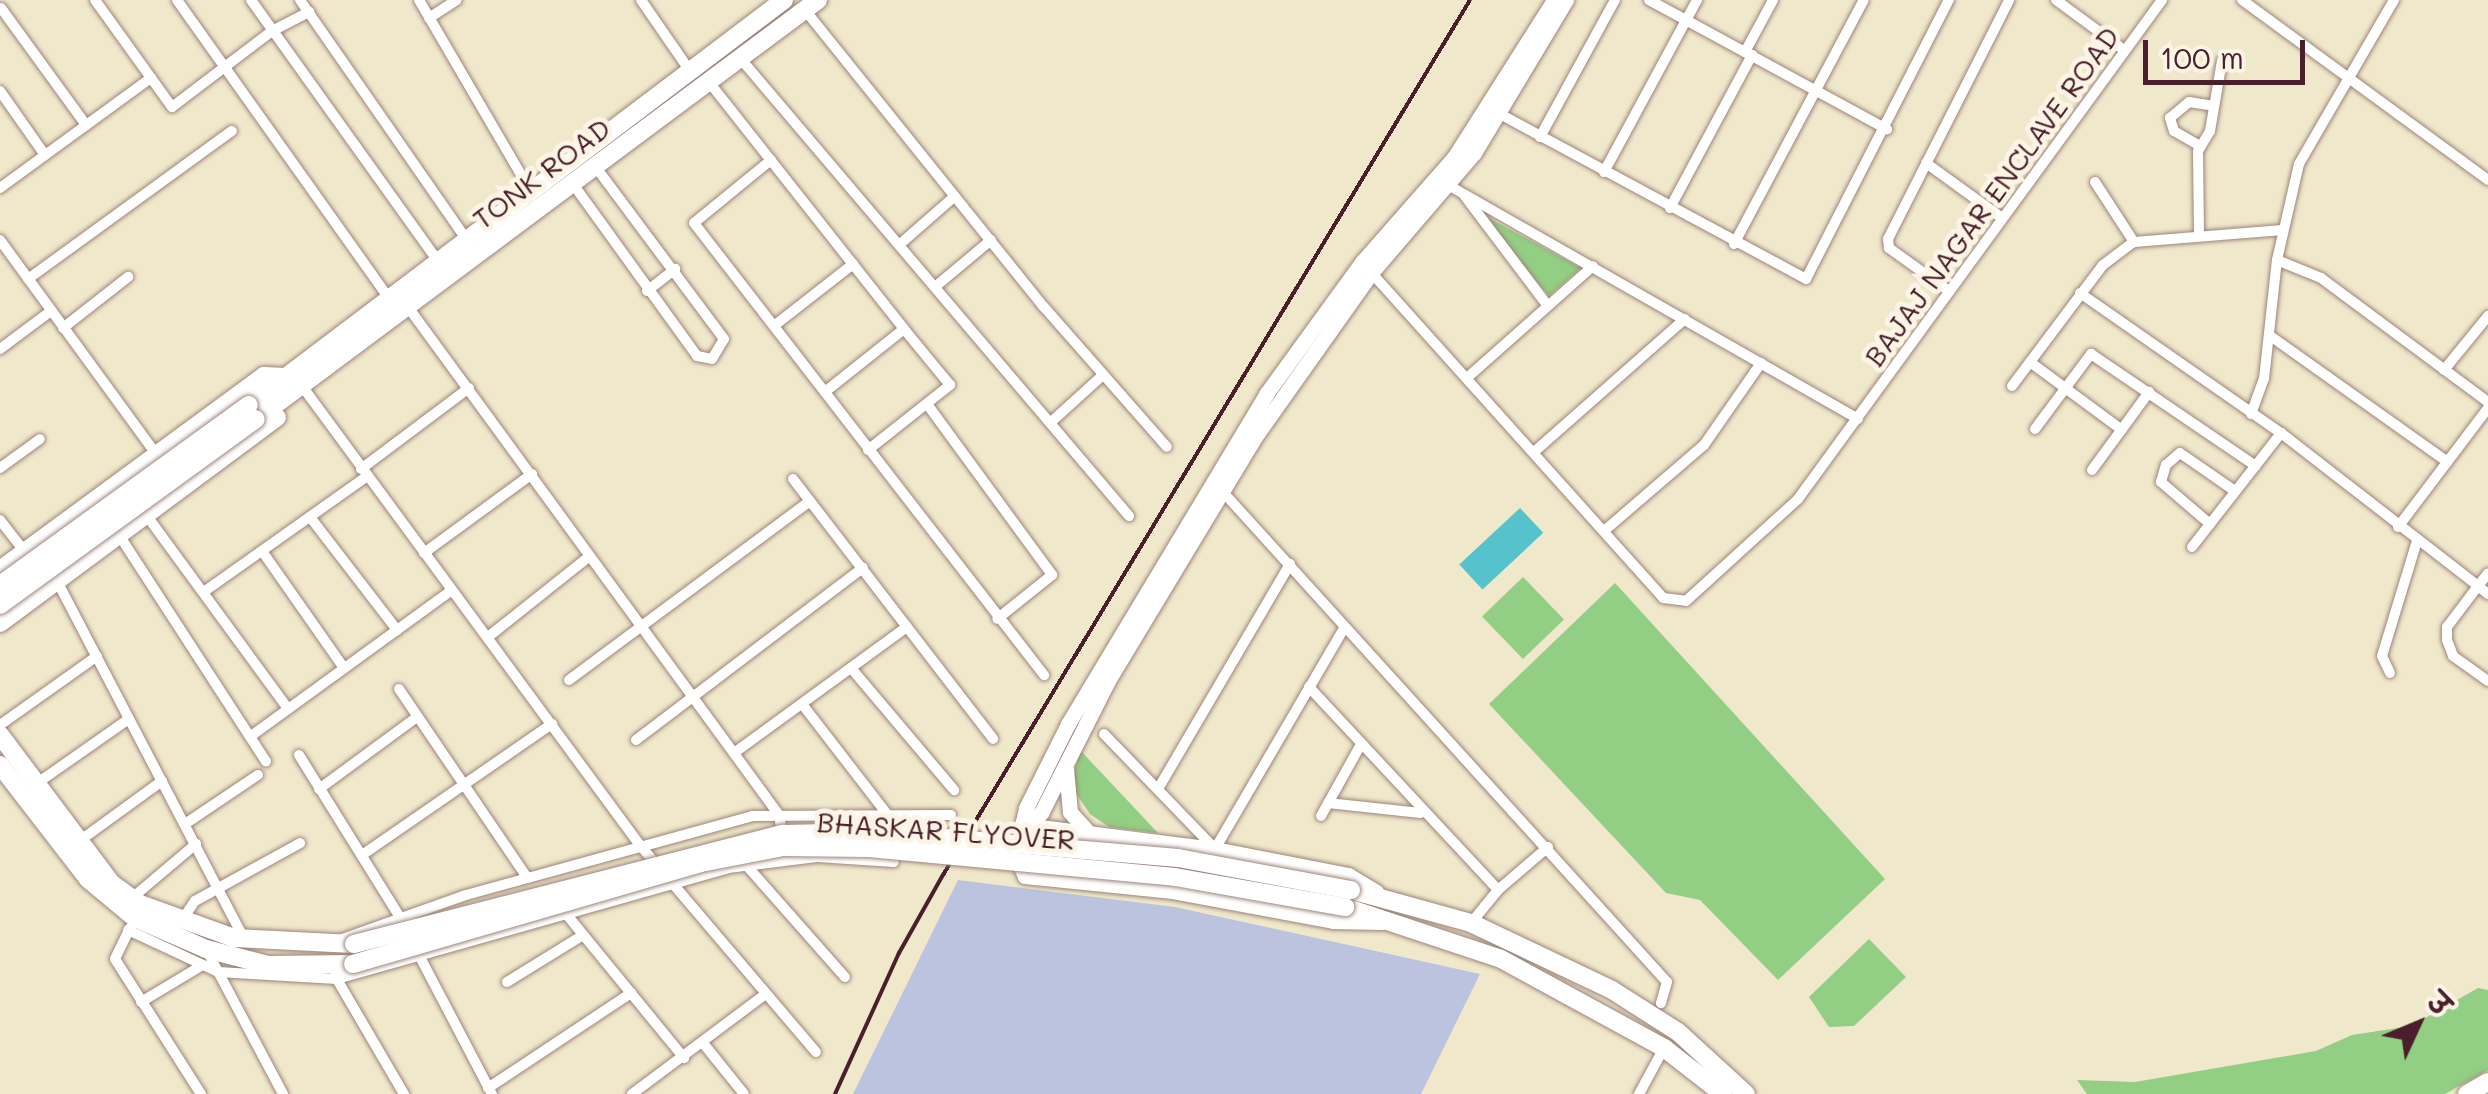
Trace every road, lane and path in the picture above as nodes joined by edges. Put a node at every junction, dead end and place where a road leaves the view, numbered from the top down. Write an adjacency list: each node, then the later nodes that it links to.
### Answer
1 (11, 0): 24 (street)
2 (95, 0): 35 (street)
3 (176, 0): 33 (street)
4 (250, 0): 28 (street)
5 (300, 0): 25 (street)
6 (418, 0): 26 (street)
7 (457, 0): 26 (street)
8 (641, 0): 34 (street)
9 (784, 0): 34 (main road, TONK ROAD)
10 (1554, 0): 75 (street)
11 (1566, 0): 41 (street)
12 (1614, 0): 45 (street)
13 (1649, 0): 27 (street)
14 (1697, 0): 27 (street)
15 (1773, 0): 30 (street)
16 (1864, 0): 39 (street)
17 (1949, 0): 43 (street)
18 (2009, 0): 49 (street)
19 (2056, 0): 29 (street)
20 (2162, 0): 29 (street, BAJAJ NAGAR ENCLAVE ROAD)
21 (2242, 0): 36 (street)
22 (2394, 0): 36 (street)
23 (812, 5): 31 (main road, TONK ROAD); 59 (street)
24 (0, 8): 42 (street)
25 (308, 12): 28 (street); 65 (street)
26 (429, 18): 58 (street)
27 (1686, 20): 30 (street); 52 (street)
28 (272, 31): 33 (street); 72 (street)
29 (2124, 50): 62 (street, BAJAJ NAGAR ENCLAVE ROAD)
30 (1749, 54): 39 (street); 61 (street)
31 (740, 58): 37 (main road, TONK ROAD); 70 (street)
32 (2222, 61): 40 (street)
33 (225, 66): 35 (street); 83 (street)
34 (690, 70): 58 (main road, TONK ROAD)
35 (151, 78): 42 (street)
36 (2346, 78): 53 (street); 63 (street)
37 (709, 82): 48 (street); 51 (main road, TONK ROAD)
38 (0, 91): 47 (street)
39 (1818, 91): 43 (street); 68 (street)
40 (2214, 106): 46 (street); 46 (street)
41 (1498, 114): 45 (street); 57 (street)
42 (86, 125): 47 (street)
43 (1887, 129): 68 (street)
44 (232, 131): 78 (street)
45 (1540, 137): 52 (street)
46 (2200, 146): 64 (street)
47 (45, 155): 56 (street)
48 (771, 160): 73 (street); 89 (street)
49 (1926, 163): 62 (street); 81 (street)
50 (2488, 164): 53 (street)
51 (596, 166): 55 (main road, TONK ROAD); 76 (street)
52 (1604, 172): 61 (street)
53 (2485, 178)
54 (2095, 182): 67 (street)
55 (573, 184): 60 (main road, TONK ROAD); 80 (street)
56 (0, 188)
57 (1454, 188): 74 (street); 75 (street); 85 (street)
58 (530, 190): 60 (street); 65 (main road, TONK ROAD)
59 (955, 196): 66 (street); 70 (street)
60 (540, 208): 84 (main road, TONK ROAD)
61 (1670, 208): 68 (street)
62 (2002, 218): 81 (street, BAJAJ NAGAR ENCLAVE ROAD)
63 (2283, 230): 64 (street); 71 (street)
64 (2198, 234): 67 (street)
65 (466, 239): 72 (main road, TONK ROAD)
66 (990, 240): 79 (street); 97 (street)
67 (2134, 242): 82 (street)
68 (1734, 244)
69 (1, 245): 78 (street)
70 (898, 245): 79 (street)
71 (2276, 260): 92 (street); 96 (street)
72 (438, 261): 83 (main road, TONK ROAD)
73 (853, 264): 89 (street); 91 (street)
74 (1593, 266): 85 (street); 88 (street)
75 (1367, 267): 98 (street, BAJAJ NAGAR ENCLAVE ROAD); 127 (street); 203 (street)
76 (675, 269): 80 (street); 80 (street)
77 (128, 277): 90 (street)
78 (28, 279): 86 (street)
79 (934, 287): 110 (street)
80 (646, 291)
81 (1949, 292): 109 (street, BAJAJ NAGAR ENCLAVE ROAD)
82 (2080, 293): 94 (street); 108 (street)
83 (389, 298): 99 (main road, TONK ROAD)
84 (408, 306): 99 (main road, TONK ROAD); 101 (street)
85 (1548, 306): 98 (street)
86 (51, 311): 90 (street); 93 (street)
87 (2488, 316): 96 (street)
88 (1685, 319): 95 (street); 117 (street)
89 (774, 325): 103 (street)
90 (63, 328): 118 (street)
91 (904, 329): 103 (street); 105 (street)
92 (2269, 335): 108 (street); 119 (street)
93 (0, 349)
94 (2030, 362): 100 (street); 102 (street)
95 (1761, 363): 109 (street); 136 (street)
96 (2444, 370): 106 (street)
97 (1103, 375): 110 (street); 115 (street)
98 (1468, 377): 117 (street, BAJAJ NAGAR ENCLAVE ROAD)
99 (294, 384): 107 (main road); 118 (main road); 123 (street); 129 (main road)
100 (2012, 386)
101 (469, 388): 123 (street); 124 (street)
102 (2065, 389): 104 (street); 111 (street); 112 (street)
103 (826, 390): 116 (street)
104 (2149, 392): 112 (street); 120 (street)
105 (927, 404): 116 (street); 155 (street)
106 (2488, 405): 119 (street)
107 (253, 412): 150 (main road, bridge); 154 (main road, bridge)
108 (2251, 414): 113 (street)
109 (1858, 419): 136 (street, BAJAJ NAGAR ENCLAVE ROAD)
110 (1050, 423): 130 (street)
111 (2035, 429)
112 (2122, 430): 122 (street)
113 (2281, 433): 120 (street); 135 (street)
114 (40, 439): 121 (street)
115 (1167, 447)
116 (868, 450): 155 (street)
117 (1534, 452): 136 (street, BAJAJ NAGAR ENCLAVE ROAD)
118 (157, 455): 133 (main road)
119 (2448, 462): 135 (street)
120 (2256, 466): 126 (street)
121 (0, 468)
122 (2092, 470)
123 (364, 473): 131 (street); 143 (street)
124 (532, 474): 143 (street); 144 (street)
125 (793, 479): 128 (street)
126 (2236, 491): 134 (street); 134 (street)
127 (1222, 492): 145 (street); 186 (street)
128 (810, 501): 146 (street); 157 (street)
129 (147, 516): 137 (main road); 153 (street)
130 (1129, 516)
131 (310, 517): 140 (street); 160 (street)
132 (0, 520): 141 (street)
133 (69, 520): 141 (main road); 142 (main road)
134 (2210, 524): 139 (street)
135 (2398, 526): 138 (street)
136 (1604, 531)
137 (119, 534): 142 (main road); 180 (street)
138 (2417, 541): 152 (street); 165 (street)
139 (2192, 547)
140 (262, 551): 153 (street); 163 (street)
141 (25, 552): 147 (main road)
142 (94, 553): 149 (main road)
143 (424, 553): 151 (street)
144 (590, 556): 157 (street); 161 (street)
145 (1290, 564): 159 (street); 194 (street)
146 (863, 568): 158 (street); 171 (street)
147 (0, 570)
148 (2488, 573): 152 (street)
149 (57, 580): 156 (main road); 162 (street)
150 (0, 585)
151 (452, 590): 160 (street); 161 (street)
152 (2483, 590): 168 (street)
153 (205, 591): 173 (street)
154 (0, 605)
155 (997, 619): 166 (street)
156 (0, 623)
157 (642, 627): 167 (street); 171 (street)
158 (907, 627): 164 (street); 181 (street)
159 (1344, 628): 169 (street); 209 (street)
160 (397, 630): 163 (street)
161 (488, 636): 176 (street)
162 (96, 656): 175 (street); 177 (street)
163 (344, 668): 173 (street)
164 (852, 668): 172 (street); 195 (street)
165 (2390, 673)
166 (1044, 675)
167 (570, 680)
168 (2488, 681)
169 (1309, 687): 183 (street); 210 (street)
170 (399, 690): 174 (street)
171 (692, 695): 182 (street); 184 (street)
172 (802, 704): 184 (street); 198 (street)
173 (288, 709): 180 (street)
174 (417, 717): 192 (street); 193 (street)
175 (130, 718): 190 (street); 191 (street)
176 (552, 724): 193 (street); 208 (street)
177 (0, 725)
178 (1104, 734): 194 (street)
179 (0, 735): 191 (main road)
180 (250, 736): 187 (street)
181 (992, 738)
182 (636, 740)
183 (1360, 746): 196 (street); 197 (street)
184 (734, 754): 199 (street)
185 (298, 755): 192 (street)
186 (1066, 760): 203 (street); 204 (street)
187 (266, 761)
188 (0, 764): 227 (main road)
189 (258, 775): 202 (street)
190 (162, 781): 202 (street); 205 (street)
191 (35, 785): 205 (main road)
192 (319, 788): 211 (street)
193 (464, 788): 211 (street); 215 (street)
194 (1158, 789): 210 (street)
195 (954, 790)
196 (1328, 803): 197 (street); 201 (street)
197 (1420, 813): 217 (street)
198 (888, 814): 199 (street); 200 (street)
199 (779, 815): 208 (street); 212 (street)
200 (950, 815)
201 (1322, 816)
202 (185, 824): 207 (street)
203 (1024, 825): 204 (street); 224 (street)
204 (1090, 834): 210 (street)
205 (78, 842): 219 (main road)
206 (300, 843): 218 (street)
207 (196, 844): 218 (street); 219 (street)
208 (639, 844): 215 (street); 216 (street)
209 (1548, 847): 217 (street); 239 (street)
210 (1215, 849): 221 (street)
211 (362, 856): 223 (street)
212 (785, 861): 213 (street); 214 (street)
213 (894, 862)
214 (748, 866): 216 (street); 234 (street)
215 (527, 877): 223 (street)
216 (672, 886): 222 (street); 237 (street)
217 (1498, 890): 226 (street)
218 (220, 891): 225 (street); 229 (street)
219 (132, 898): 225 (main road)
220 (1348, 898): 221 (main road, BHASKAR FLYOVER); 224 (main road, BHASKAR FLYOVER); 232 (main road, BHASKAR FLYOVER, bridge); 232 (main road, BHASKAR FLYOVER, bridge)
221 (1384, 898): 226 (main road, BHASKAR FLYOVER)
222 (568, 916): 228 (street); 230 (street)
223 (401, 918): 232 (street)
224 (1388, 918): 241 (main road, BHASKAR FLYOVER)
225 (182, 922): 229 (main road)
226 (1471, 923): 246 (main road, BHASKAR FLYOVER)
227 (132, 924): 231 (main road); 238 (street)
228 (583, 935): 235 (street); 236 (street)
229 (245, 940): 232 (main road)
230 (420, 956): 232 (street); 245 (street)
231 (204, 957): 232 (main road); 233 (street); 233 (street); 238 (street)
232 (333, 964): 233 (street); 249 (street)
233 (218, 972): 248 (street)
234 (845, 976)
235 (507, 982)
236 (630, 993): 243 (street); 245 (street)
237 (762, 996): 240 (street); 242 (street)
238 (140, 1002): 247 (street)
239 (1661, 1003)
240 (703, 1043): 243 (street); 251 (street)
241 (1664, 1048): 246 (main road, BHASKAR FLYOVER); 252 (street)
242 (816, 1052)
243 (684, 1058): 250 (street)
244 (2488, 1082): 253 (main road)
245 (490, 1091)
246 (1736, 1092)
247 (200, 1094)
248 (283, 1094)
249 (404, 1094)
250 (632, 1094)
251 (744, 1094)
252 (1639, 1094)
253 (2467, 1094)

